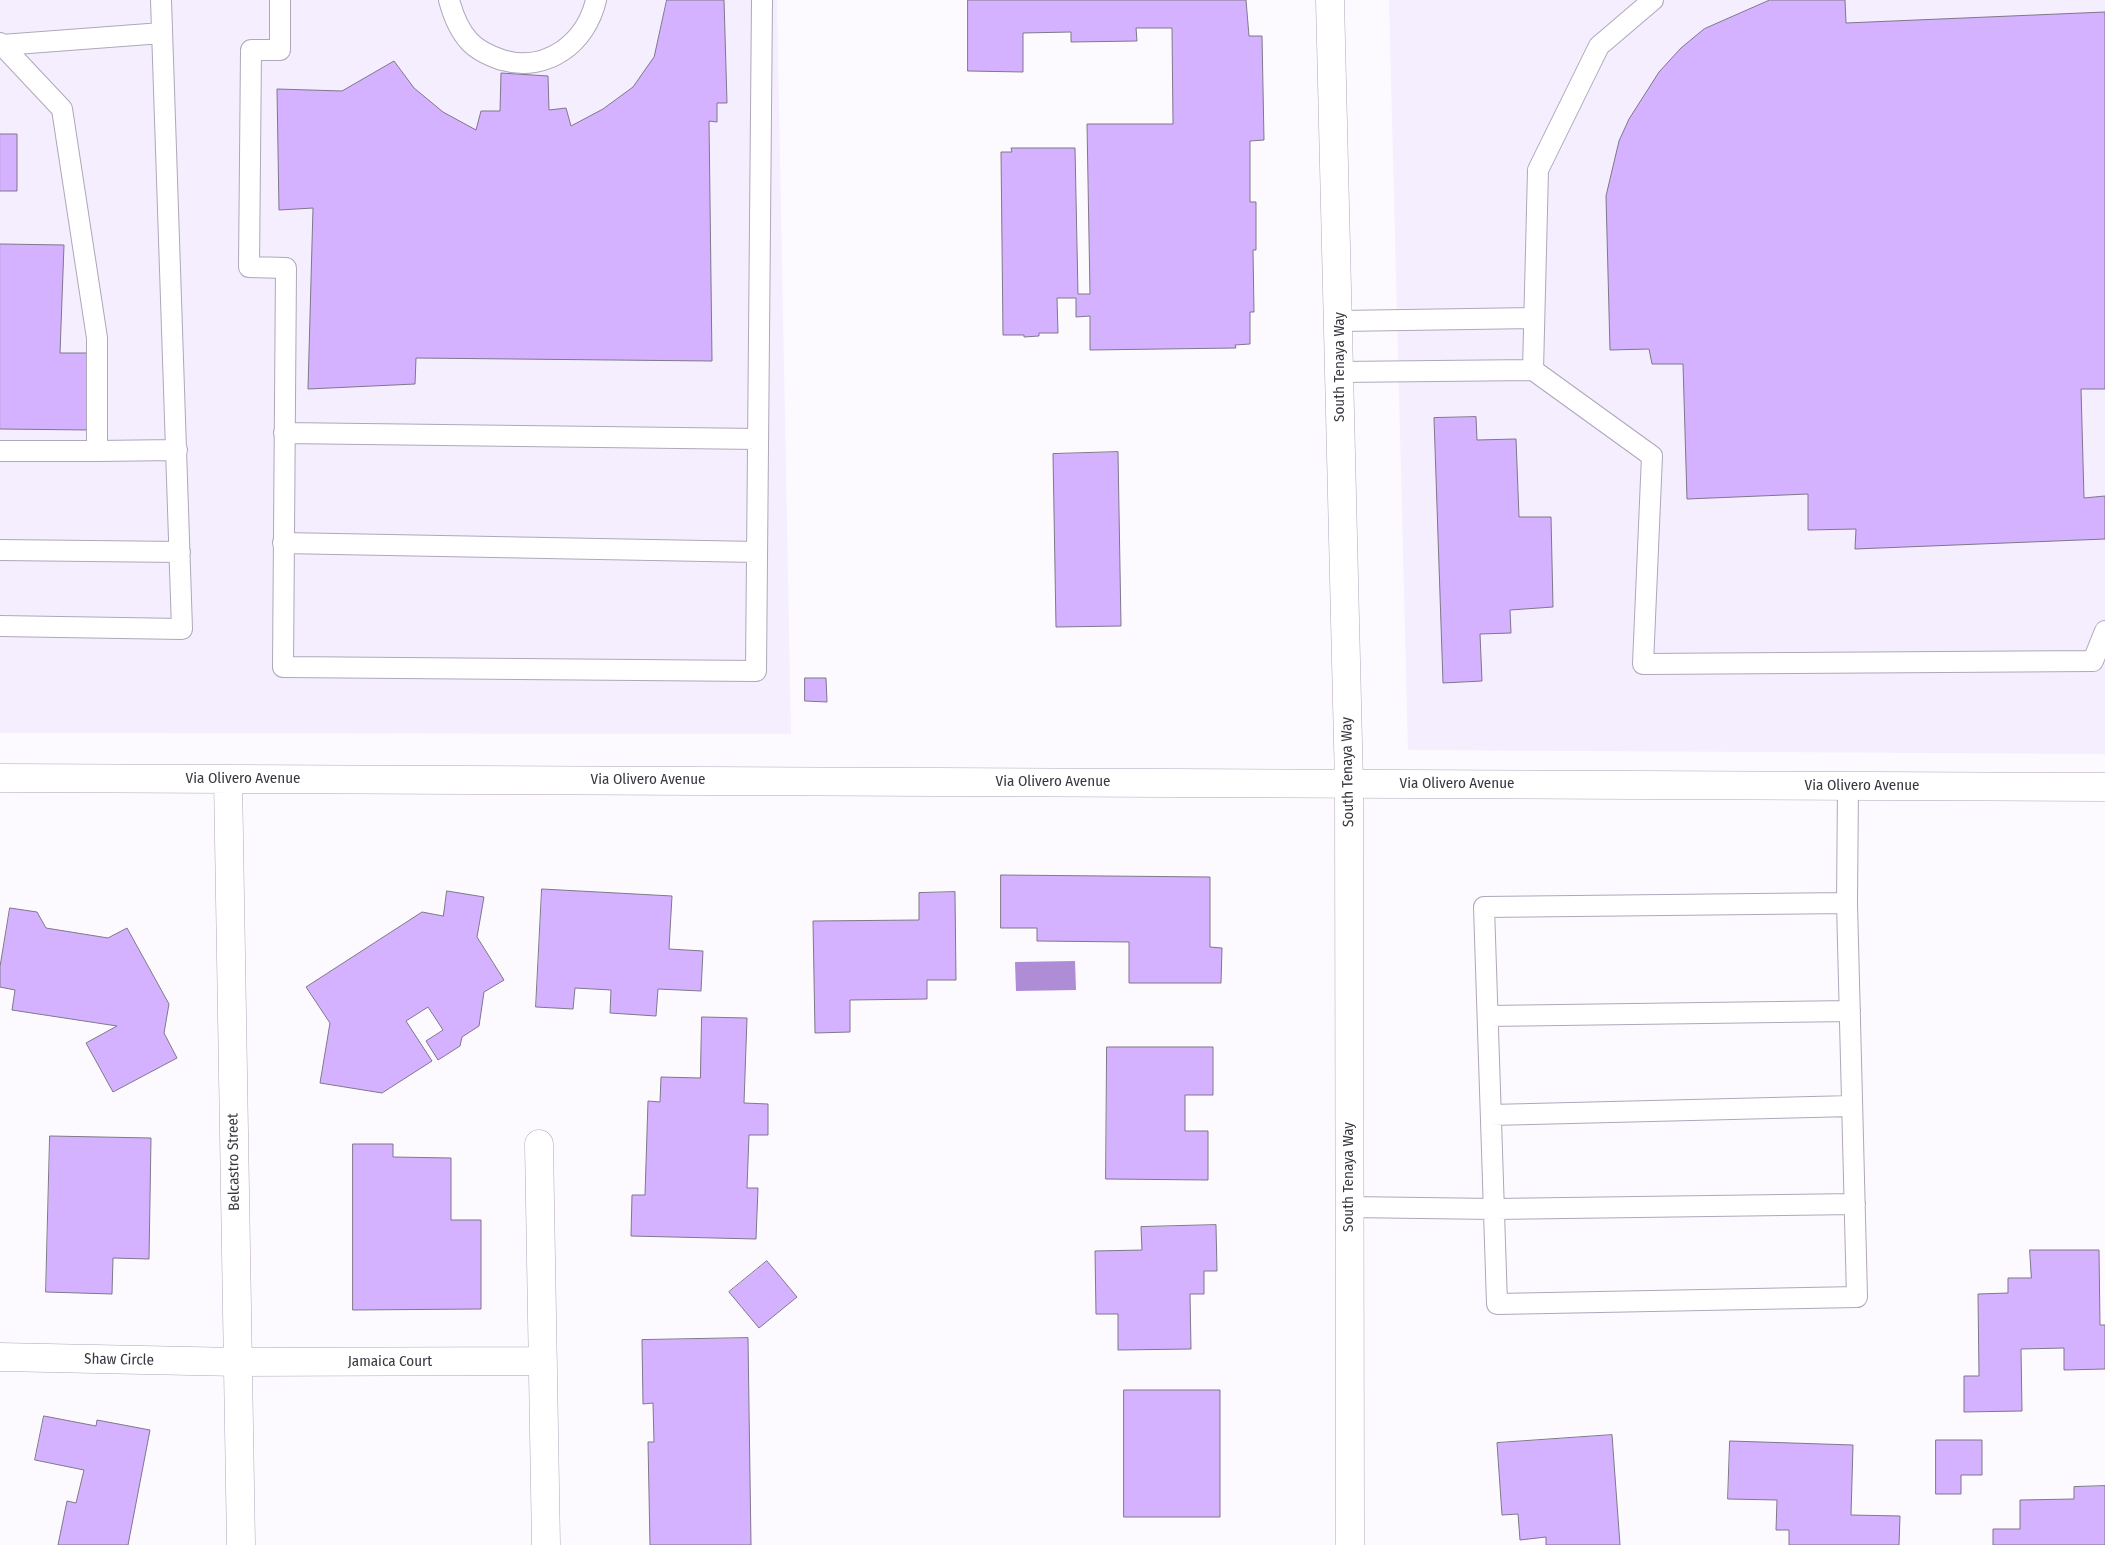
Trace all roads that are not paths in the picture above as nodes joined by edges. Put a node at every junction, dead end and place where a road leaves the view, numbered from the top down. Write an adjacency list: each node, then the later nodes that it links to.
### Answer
1 (160, 0): 8 (lane)
2 (280, 0): 14 (lane)
3 (449, 0): 4 (lane)
4 (596, 0)
5 (762, 0): 15 (lane)
6 (1330, 0): 11 (street, South Tenaya Way)
7 (1653, 0): 10 (lane)
8 (162, 33): 9 (lane); 17 (lane)
9 (1, 44): 18 (lane)
10 (1534, 318): 11 (lane); 12 (lane)
11 (1340, 321): 13 (street, South Tenaya Way)
12 (1533, 370): 13 (lane); 24 (lane)
13 (1339, 372): 27 (street, South Tenaya Way)
14 (284, 433): 15 (lane); 19 (lane)
15 (758, 439): 22 (lane)
16 (0, 450): 18 (lane)
17 (177, 450): 18 (lane); 21 (lane)
18 (97, 451)
19 (284, 543): 22 (lane); 22 (lane)
20 (0, 550): 21 (lane)
21 (180, 552): 23 (lane)
22 (757, 552)
23 (0, 626)
24 (2105, 631)
25 (0, 778): 26 (street, Via Olivero Avenue)
26 (228, 778): 27 (street, Via Olivero Avenue); 41 (street, Belcastro Street)
27 (1349, 784): 28 (street, Via Olivero Avenue); 37 (street, South Tenaya Way)
28 (1848, 786): 29 (street, Via Olivero Avenue); 30 (lane)
29 (2105, 787)
30 (1847, 903): 31 (lane); 32 (lane)
31 (1850, 1011): 32 (lane); 33 (lane)
32 (1488, 1016): 34 (lane)
33 (1852, 1106): 34 (lane); 36 (lane)
34 (1491, 1115): 38 (lane)
35 (539, 1144): 40 (street)
36 (1855, 1204): 38 (lane); 38 (lane)
37 (1349, 1207): 38 (lane); 44 (street, South Tenaya Way)
38 (1494, 1209)
39 (0, 1357): 41 (street, Shaw Circle)
40 (543, 1361): 41 (street, Jamaica Court); 43 (street)
41 (238, 1362): 42 (street, Belcastro Street)
42 (241, 1545)
43 (546, 1545)
44 (1350, 1545)

